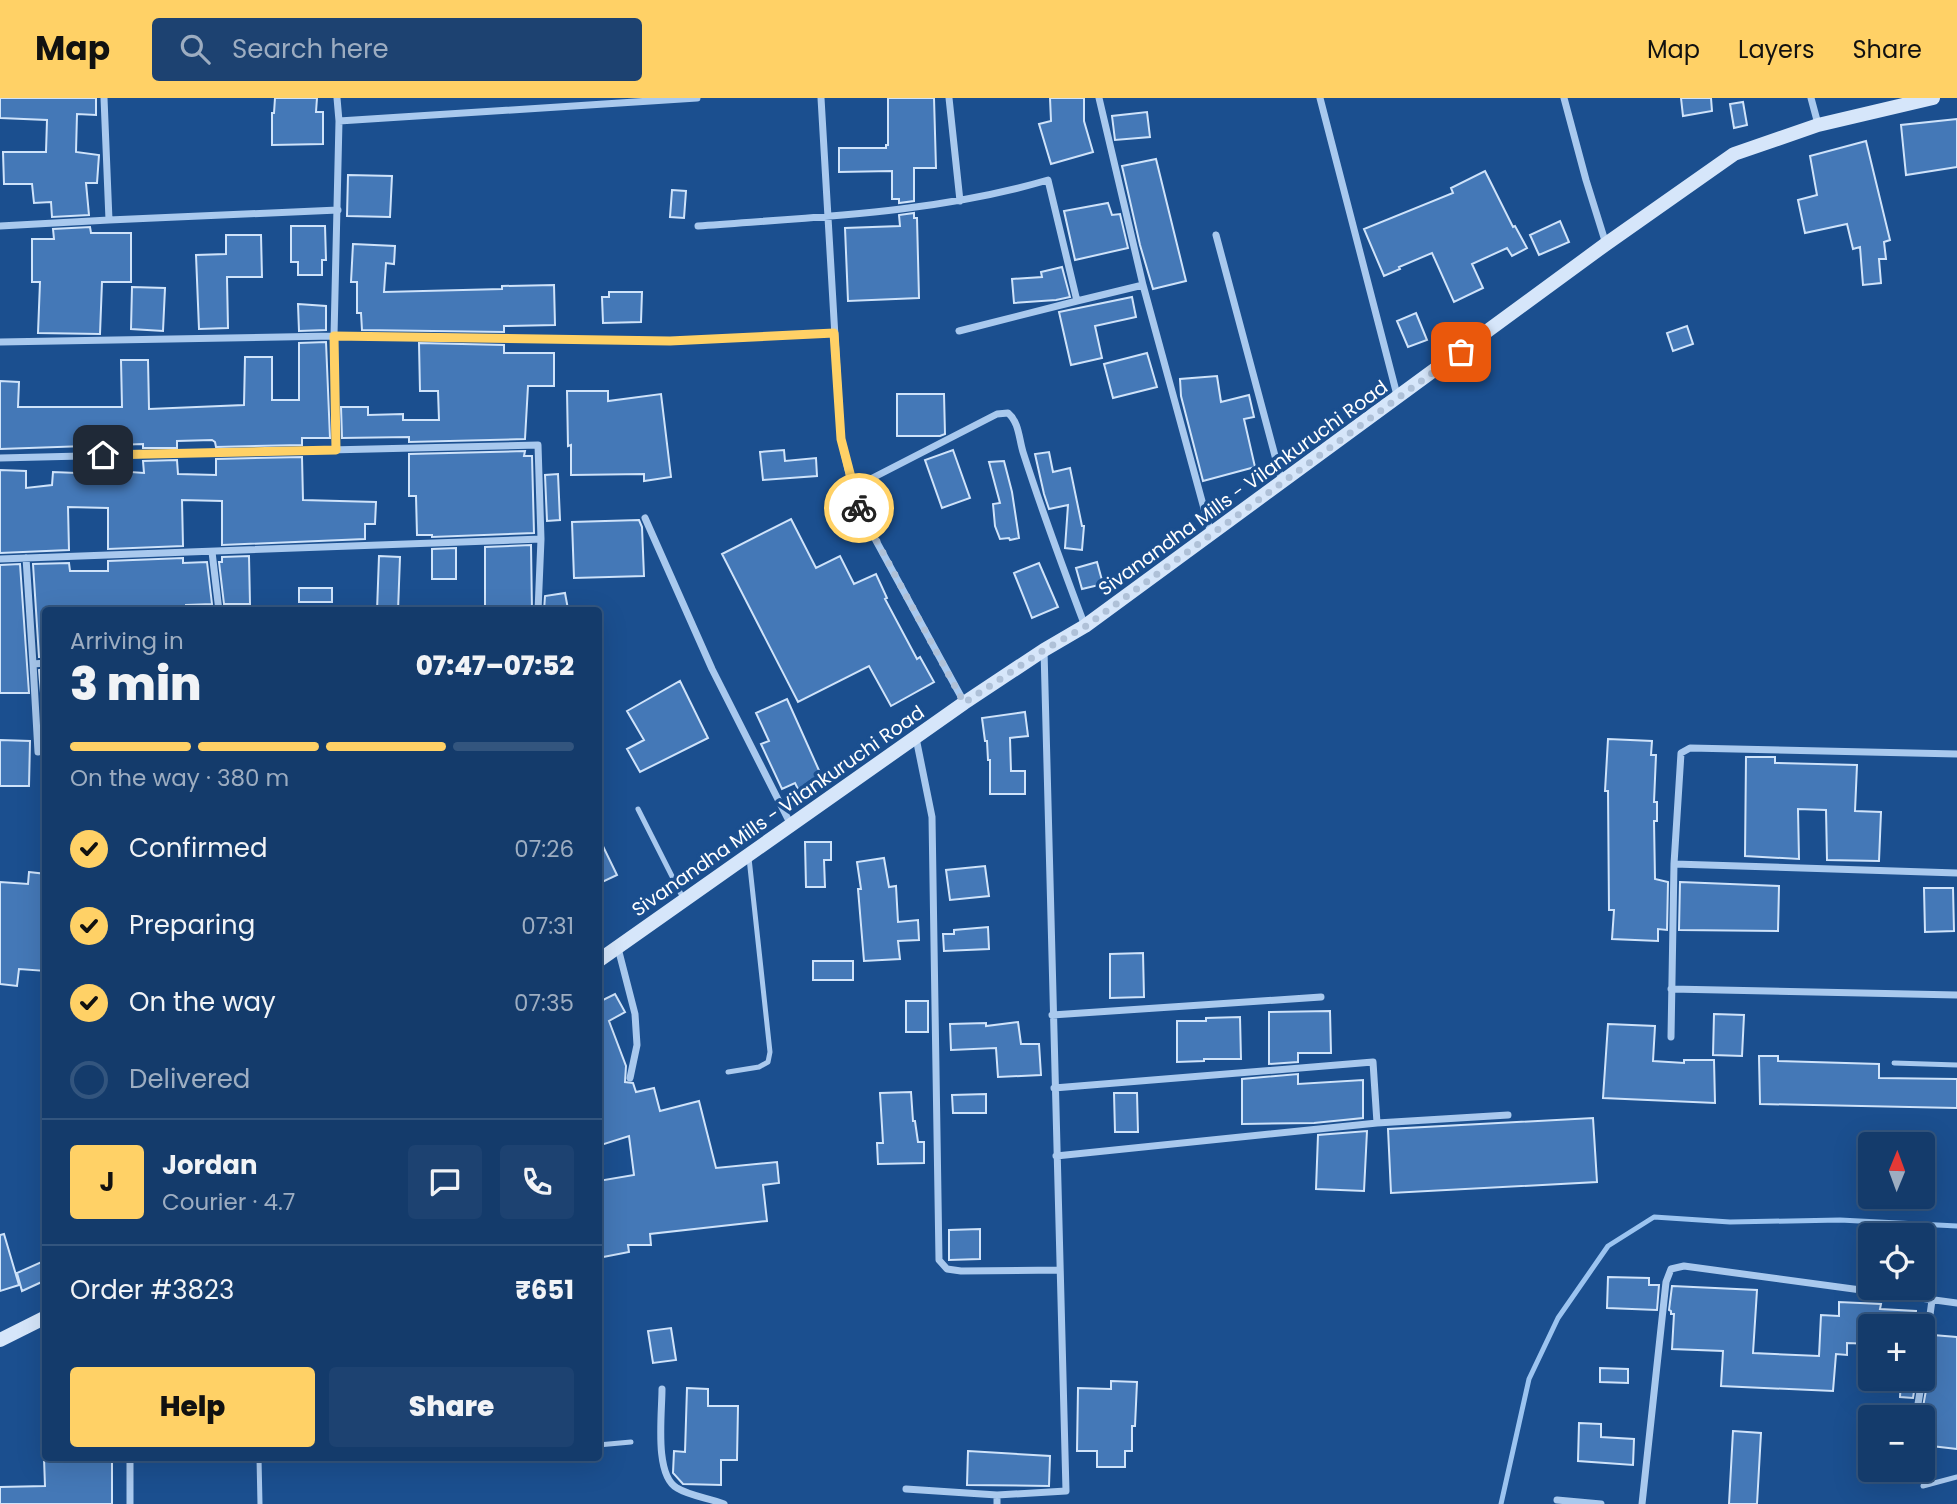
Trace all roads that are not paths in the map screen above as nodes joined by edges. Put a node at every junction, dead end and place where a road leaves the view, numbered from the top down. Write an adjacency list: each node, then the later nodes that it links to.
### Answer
1 (104, 98): 17 (street)
2 (337, 98): 12 (street)
3 (695, 98): 11 (street)
4 (821, 98): 16 (street)
5 (949, 98): 14 (street)
6 (1099, 98): 22 (street)
7 (1320, 98): 28 (street)
8 (1564, 98): 21 (street)
9 (1811, 98): 13 (street)
10 (1933, 98): 13 (main road, Sivanandha Mills - Vilankuruchi Road)
11 (576, 102): 12 (street)
12 (339, 121): 15 (street)
13 (1818, 125): 21 (main road, Sivanandha Mills - Vilankuruchi Road)
14 (960, 201): 16 (street); 23 (street)
15 (338, 210): 17 (street); 26 (street)
16 (827, 216): 19 (street); 25 (street)
17 (109, 220): 18 (street)
18 (0, 226)
19 (698, 226)
20 (1216, 235): 31 (street)
21 (1606, 244): 28 (main road, Sivanandha Mills - Vilankuruchi Road)
22 (1143, 285): 23 (street); 34 (street)
23 (1077, 301): 24 (street)
24 (959, 331)
25 (834, 333): 26 (street); 32 (street)
26 (334, 336): 27 (street); 29 (street)
27 (0, 342)
28 (1398, 398): 31 (main road, Sivanandha Mills - Vilankuruchi Road)
29 (336, 450): 30 (street); 35 (street)
30 (0, 457)
31 (1282, 483): 34 (main road, Sivanandha Mills - Vilankuruchi Road)
32 (853, 488): 41 (street); 45 (street)
33 (645, 518): 50 (street)
34 (1211, 534): 41 (main road, Sivanandha Mills - Vilankuruchi Road)
35 (541, 539): 36 (street); 40 (street)
36 (212, 552): 37 (street); 39 (street)
37 (26, 558): 38 (street); 44 (street)
38 (0, 559)
39 (219, 607)
40 (538, 607)
41 (1086, 626): 42 (main road, Sivanandha Mills - Vilankuruchi Road)
42 (1044, 650): 45 (main road, Sivanandha Mills - Vilankuruchi Road); 60 (street)
43 (42, 663): 44 (street)
44 (33, 664): 47 (street)
45 (964, 703): 46 (main road, Sivanandha Mills - Vilankuruchi Road)
46 (916, 737): 50 (main road, Sivanandha Mills - Vilankuruchi Road); 70 (street)
47 (38, 752)
48 (1957, 754): 52 (street)
49 (638, 809): 54 (lane)
50 (791, 825): 51 (main road, Sivanandha Mills - Vilankuruchi Road)
51 (749, 854): 54 (main road, Sivanandha Mills - Vilankuruchi Road); 64 (lane)
52 (1674, 864): 53 (street); 57 (street)
53 (1957, 873)
54 (684, 900): 55 (main road, Sivanandha Mills - Vilankuruchi Road)
55 (618, 947): 56 (main road, Sivanandha Mills - Vilankuruchi Road); 65 (street)
56 (602, 958)
57 (1671, 989): 58 (street); 61 (street)
58 (1957, 995)
59 (1321, 997): 60 (street)
60 (1052, 1015): 66 (street)
61 (1671, 1037)
62 (1894, 1063): 63 (lane)
63 (1957, 1065)
64 (728, 1072)
65 (629, 1078)
66 (1054, 1088): 68 (street); 69 (street)
67 (1508, 1115): 68 (street)
68 (1377, 1123): 69 (street)
69 (1056, 1156): 70 (street)
70 (1060, 1270): 85 (street)
71 (1858, 1290): 92 (street)
72 (1932, 1300): 73 (street); 74 (street)
73 (1957, 1303)
74 (1930, 1314)
75 (42, 1319): 76 (main road)
76 (0, 1340)
77 (662, 1389): 89 (street)
78 (631, 1442): 79 (lane)
79 (602, 1445)
80 (130, 1461): 87 (street)
81 (259, 1461): 88 (lane)
82 (1957, 1477): 83 (lane)
83 (1923, 1486)
84 (906, 1489): 85 (street)
85 (997, 1495): 90 (street)
86 (1556, 1500): 91 (street)
87 (130, 1504)
88 (260, 1504)
89 (724, 1504)
90 (997, 1504)
91 (1601, 1504)
92 (1642, 1504)

